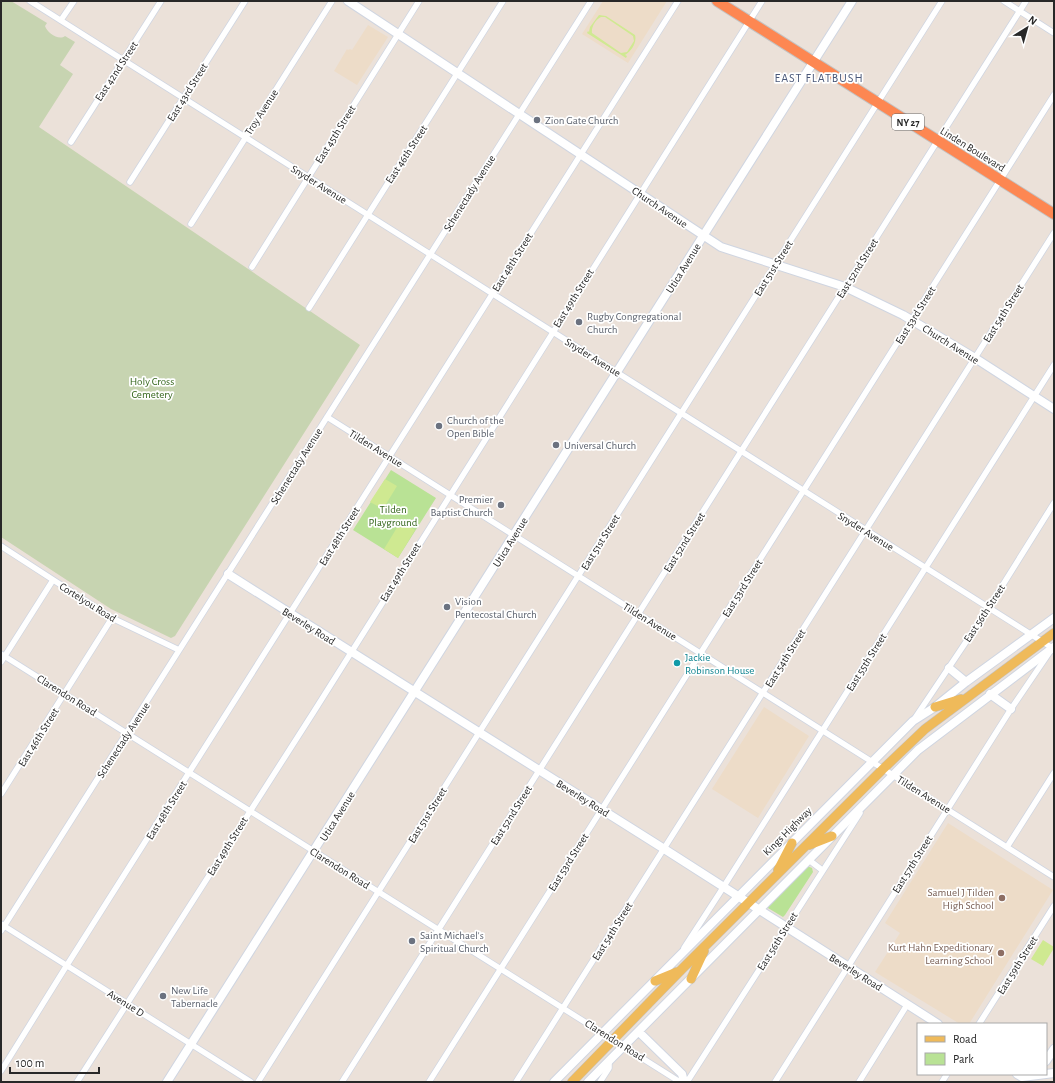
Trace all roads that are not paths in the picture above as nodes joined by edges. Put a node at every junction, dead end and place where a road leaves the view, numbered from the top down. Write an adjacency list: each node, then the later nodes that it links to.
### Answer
1 (30, 1): 18 (street, Snyder Avenue)
2 (74, 1): 18 (street)
3 (161, 1): 22 (street, East 42nd Street)
4 (245, 1): 26 (street, East 43rd Street)
5 (332, 1): 29 (street, Troy Avenue)
6 (348, 1): 21 (street, Church Avenue)
7 (420, 1): 21 (street, East 45th Street)
8 (503, 1): 24 (street, East 46th Street)
9 (591, 1): 28 (street, Schenectady Avenue)
10 (678, 1): 32 (street, East 48th Street)
11 (717, 1): 19 (highway, Linden Boulevard / NY 27)
12 (762, 1): 19 (street, East 49th Street)
13 (852, 1): 23 (street, Utica Avenue)
14 (942, 1): 27 (street, East 51st Street)
15 (1004, 1): 17 (street)
16 (1026, 1): 17 (street, East 52nd Street)
17 (1020, 11): 20 (street); 30 (street, East 52nd Street)
18 (62, 20): 22 (street, Snyder Avenue)
19 (749, 21): 23 (highway, Linden Boulevard / NY 27); 36 (street, East 49th Street)
20 (1054, 33)
21 (398, 34): 24 (street, Church Avenue); 33 (street, East 45th Street)
22 (124, 60): 26 (street, Snyder Avenue); 31 (street, East 42nd Street)
23 (813, 62): 27 (highway, Linden Boulevard / NY 27); 41 (street, Utica Avenue)
24 (458, 73): 28 (street, Church Avenue); 37 (street, East 46th Street)
25 (1054, 95): 34 (street, East 53rd Street)
26 (183, 98): 29 (street, Snyder Avenue); 35 (street, East 43rd Street)
27 (878, 103): 30 (highway, Linden Boulevard / NY 27); 43 (street, East 51st Street)
28 (519, 114): 32 (street, Church Avenue); 42 (street, Schenectady Avenue)
29 (245, 137): 33 (street, Snyder Avenue); 39 (street, Troy Avenue)
30 (938, 141): 34 (highway, Linden Boulevard / NY 27); 45 (street, East 52nd Street)
31 (71, 142)
32 (581, 154): 36 (street, Church Avenue); 46 (street, East 48th Street)
33 (308, 178): 37 (street, Snyder Avenue); 44 (street, East 45th Street)
34 (1000, 180): 38 (highway, Linden Boulevard / NY 27); 48 (street, East 53rd Street)
35 (130, 182)
36 (640, 193): 41 (street, Church Avenue); 49 (street, East 49th Street)
37 (368, 214): 42 (street, Snyder Avenue); 47 (street, East 46th Street)
38 (1054, 214)
39 (191, 224)
40 (1054, 233): 50 (street, East 54th Street)
41 (703, 236): 43 (street, Church Avenue); 52 (street, Utica Avenue)
42 (430, 254): 46 (street, Snyder Avenue); 56 (street, Schenectady Avenue)
43 (776, 264): 45 (street, Church Avenue); 55 (street, East 51st Street)
44 (252, 267)
45 (845, 287): 48 (street, Church Avenue); 57 (street, East 52nd Street)
46 (492, 293): 49 (street, Snyder Avenue); 58 (street, East 48th Street)
47 (309, 308)
48 (912, 320): 50 (street, Church Avenue); 59 (street, East 53rd Street)
49 (552, 332): 52 (street, Snyder Avenue); 60 (street, East 49th Street)
50 (975, 358): 53 (street, Church Avenue); 62 (street, East 54th Street)
51 (1054, 365): 53 (street, East 55th Street)
52 (617, 372): 55 (street, Snyder Avenue); 63 (street, Utica Avenue)
53 (1034, 396): 54 (street, Church Avenue); 65 (street, East 55th Street)
54 (1054, 409)
55 (681, 413): 57 (street, Snyder Avenue); 67 (street, East 51st Street)
56 (327, 417): 58 (street, Tilden Avenue); 66 (street, Schenectady Avenue)
57 (741, 451): 59 (street, Snyder Avenue); 71 (street, East 52nd Street)
58 (390, 456): 60 (street, Tilden Avenue); 70 (street, East 48th Street)
59 (804, 491): 62 (street, Snyder Avenue); 80 (street, East 53rd Street)
60 (450, 494): 63 (street, Tilden Avenue); 79 (street, East 49th Street)
61 (1054, 503): 69 (street, East 56th Street)
62 (866, 530): 65 (street, Snyder Avenue); 86 (street, East 54th Street)
63 (514, 535): 67 (street, Tilden Avenue); 85 (street, Utica Avenue)
64 (1, 546): 68 (street, Cortelyou Road)
65 (926, 568): 69 (street, Snyder Avenue); 93 (street, East 55th Street)
66 (228, 574): 70 (street, Beverley Road); 78 (street, Schenectady Avenue)
67 (578, 576): 71 (street, Tilden Avenue); 94 (street, East 51st Street)
68 (52, 580): 72 (street, Cortelyou Road); 81 (street)
69 (988, 607): 75 (street, Snyder Avenue); 83 (street, East 56th Street)
70 (290, 614): 79 (street, Beverley Road); 99 (street, East 48th Street)
71 (638, 614): 80 (street, Tilden Avenue); 98 (street, East 52nd Street)
72 (112, 618): 78 (street, Cortelyou Road); 87 (street, East 46th Street)
73 (1054, 618): 75 (street, Kings Highway)
74 (1054, 633): 76 (main road)
75 (1031, 635): 76 (street, Snyder Avenue); 84 (street, Kings Highway)
76 (1042, 642): 77 (street, Snyder Avenue); 89 (main road)
77 (1053, 648): 88 (street); 91 (street, East 57th Street)
78 (179, 650): 95 (street, Schenectady Avenue)
79 (350, 652): 85 (street, Beverley Road); 105 (street, East 49th Street)
80 (701, 653): 86 (street, Tilden Avenue); 106 (street, East 53rd Street)
81 (3, 655): 82 (street); 87 (street, Clarendon Road)
82 (1, 662)
83 (949, 668): 84 (street); 92 (street, East 56th Street)
84 (966, 682): 90 (street, Kings Highway)
85 (414, 692): 94 (street, Beverley Road); 112 (street, Utica Avenue)
86 (763, 693): 93 (street, Tilden Avenue); 111 (street, East 54th Street)
87 (65, 694): 95 (street, Clarendon Road); 102 (street, East 46th Street)
88 (990, 694): 91 (street); 101 (street)
89 (966, 698): 90 (main road); 97 (main road)
90 (935, 707): 92 (street, Kings Highway)
91 (1011, 709): 104 (street, East 57th Street)
92 (913, 721): 96 (street, Kings Highway)
93 (823, 731): 96 (street, Tilden Avenue); 117 (street, East 55th Street)
94 (479, 732): 98 (street, Beverley Road); 118 (street, East 51st Street)
95 (127, 733): 99 (street, Clarendon Road); 123 (street, Schenectady Avenue)
96 (872, 762): 97 (street, Tilden Avenue); 108 (street, Kings Highway)
97 (883, 769): 101 (street, Tilden Avenue); 109 (main road)
98 (539, 770): 106 (street, Beverley Road); 125 (street, East 52nd Street)
99 (189, 773): 105 (street, Clarendon Road); 129 (street, East 48th Street)
100 (1054, 773): 110 (street)
101 (893, 775): 103 (street); 104 (street, Tilden Avenue)
102 (1, 794)
103 (867, 801): 107 (street); 114 (street, East 56th Street)
104 (947, 809): 110 (street, Tilden Avenue); 130 (street, East 57th Street)
105 (249, 810): 112 (street, Clarendon Road); 135 (street, East 49th Street)
106 (602, 810): 111 (street, Beverley Road); 132 (street, East 53rd Street)
107 (832, 836): 109 (main road); 113 (street)
108 (792, 843): 115 (main road); 119 (street, Kings Highway)
109 (806, 846): 115 (main road)
110 (1007, 847): 116 (street, Tilden Avenue)
111 (664, 849): 117 (street, Beverley Road); 137 (street, East 54th Street)
112 (314, 851): 118 (street, Clarendon Road); 143 (street, Utica Avenue)
113 (809, 860): 114 (street); 122 (street)
114 (822, 870): 124 (street, East 56th Street)
115 (775, 877): 120 (main road)
116 (1054, 877)
117 (723, 888): 119 (street, Beverley Road); 128 (street, East 55th Street)
118 (378, 892): 125 (street, Clarendon Road); 154 (street, East 51st Street)
119 (738, 897): 120 (street, Beverley Road); 128 (street, Kings Highway)
120 (748, 904): 122 (street, Beverley Road); 127 (main road)
121 (1054, 906): 139 (street, East 59th Street)
122 (758, 910): 124 (street, Beverley Road); 133 (street)
123 (3, 925): 126 (street, Schenectady Avenue); 129 (street, Avenue D)
124 (785, 927): 130 (street, Beverley Road); 164 (street, East 56th Street)
125 (438, 930): 132 (street, Clarendon Road); 155 (street, East 52nd Street)
126 (1, 932)
127 (707, 945): 131 (main road); 133 (main road)
128 (677, 959): 134 (street, Kings Highway)
129 (67, 965): 135 (street, Avenue D); 148 (street, East 48th Street)
130 (847, 967): 136 (street, Beverley Road); 165 (street, East 57th Street)
131 (682, 969): 134 (main road); 142 (main road)
132 (500, 970): 137 (street, Clarendon Road); 156 (street, East 53rd Street)
133 (691, 979): 140 (street)
134 (655, 982): 141 (street, Kings Highway)
135 (126, 1003): 143 (street, Avenue D); 151 (street, East 49th Street)
136 (907, 1005): 138 (street, Beverley Road); 166 (street)
137 (563, 1008): 141 (street, Clarendon Road); 157 (street, East 54th Street)
138 (936, 1023)
139 (980, 1023)
140 (639, 1032): 144 (street); 163 (street)
141 (603, 1033): 142 (street, Clarendon Road); 158 (street, Kings Highway)
142 (614, 1040): 144 (street, Clarendon Road); 159 (main road)
143 (191, 1044): 152 (street, Utica Avenue); 153 (street, Avenue D)
144 (624, 1046): 146 (street); 162 (street, Clarendon Road)
145 (1054, 1049): 147 (street)
146 (609, 1060): 160 (street); 161 (street)
147 (1047, 1060)
148 (1, 1071)
149 (1019, 1075): 150 (street)
150 (1036, 1077)
151 (77, 1082)
152 (167, 1082)
153 (251, 1082)
154 (258, 1082)
155 (342, 1082)
156 (429, 1082)
157 (516, 1082)
158 (554, 1082)
159 (572, 1082)
160 (588, 1082)
161 (600, 1082)
162 (680, 1082)
163 (684, 1082)
164 (687, 1082)
165 (775, 1082)
166 (859, 1082)

